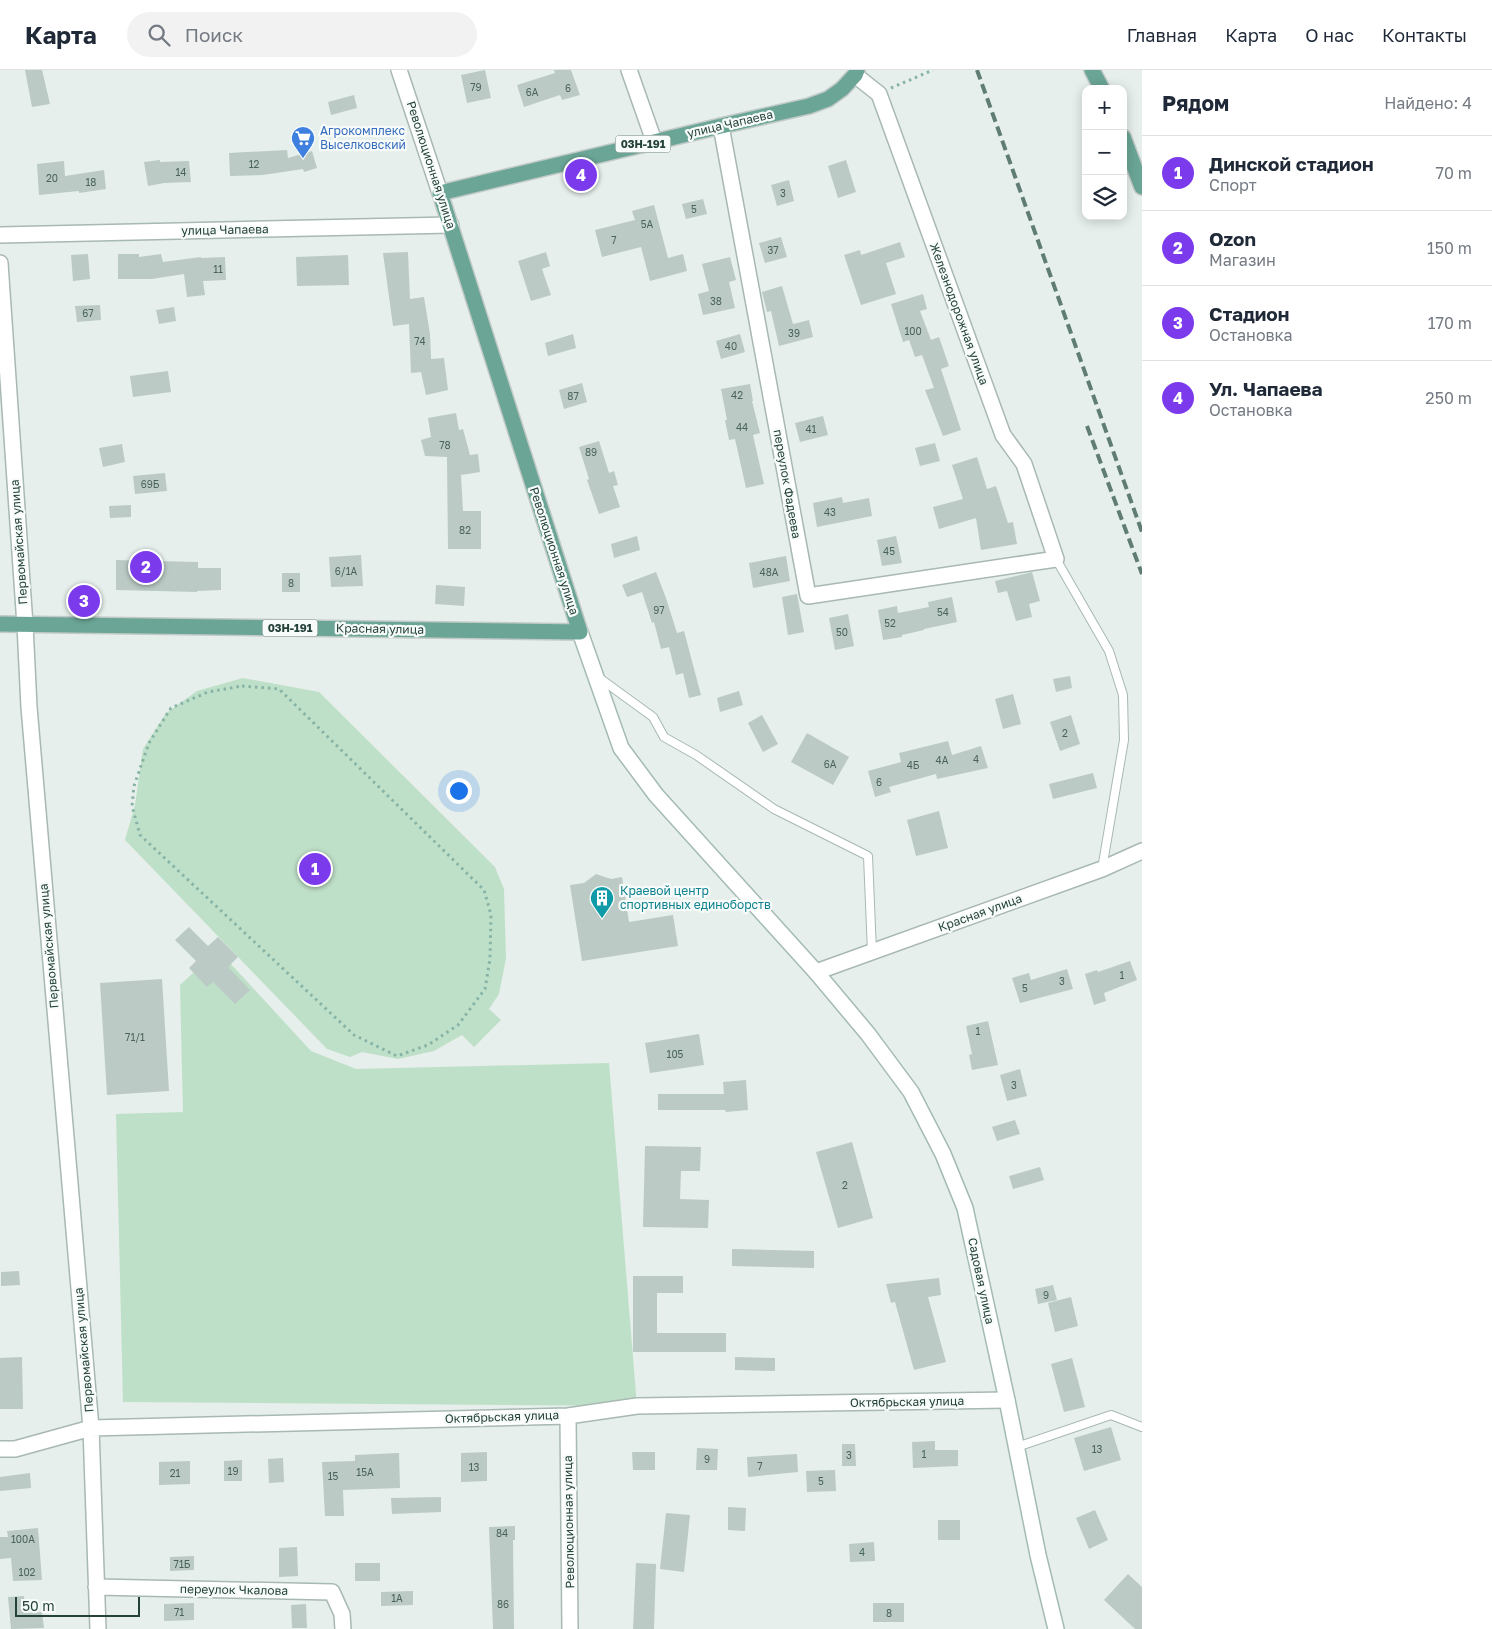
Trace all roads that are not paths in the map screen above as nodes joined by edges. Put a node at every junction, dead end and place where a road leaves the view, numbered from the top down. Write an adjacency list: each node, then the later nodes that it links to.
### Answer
1 (399, 70): 10 (street, Революционная улица)
2 (629, 70): 7 (street)
3 (1092, 70): 5 (main road)
4 (856, 72): 6 (main road, улица Чапаева / 03Н-191); 14 (street, Железнодорожная улица)
5 (1100, 85)
6 (721, 126): 7 (main road, улица Чапаева / 03Н-191); 14 (street, переулок Фадеева)
7 (654, 141): 10 (main road, улица Чапаева / 03Н-191)
8 (1127, 148): 9 (main road)
9 (1142, 187)
10 (440, 193): 11 (main road, Революционная улица)
11 (451, 225): 12 (street, улица Чапаева); 17 (main road, Революционная улица)
12 (0, 235)
13 (0, 263): 16 (street, Первомайская улица)
14 (1056, 559): 20 (lane)
15 (0, 624): 16 (main road, Красная улица / 03Н-191)
16 (25, 625): 17 (main road, Красная улица / 03Н-191); 26 (street, Первомайская улица)
17 (580, 632): 18 (street, Революционная улица)
18 (594, 674): 21 (lane); 22 (street, Революционная улица)
19 (1142, 851): 20 (street, Красная улица)
20 (1102, 869): 21 (street, Красная улица)
21 (872, 952): 22 (street, Красная улица)
22 (816, 972): 23 (street, Садовая улица)
23 (1007, 1400): 24 (street, Октябрьская улица); 27 (street, Садовая улица)
24 (568, 1416): 26 (street, Октябрьская улица); 32 (street, Революционная улица)
25 (1142, 1427): 27 (lane)
26 (91, 1428): 28 (street, Октябрьская улица); 29 (street, Первомайская улица)
27 (1017, 1447): 33 (street, Садовая улица)
28 (0, 1449)
29 (96, 1587): 30 (street, Первомайская улица); 31 (street, переулок Чкалова)
30 (98, 1629)
31 (343, 1629)
32 (570, 1629)
33 (1056, 1629)

